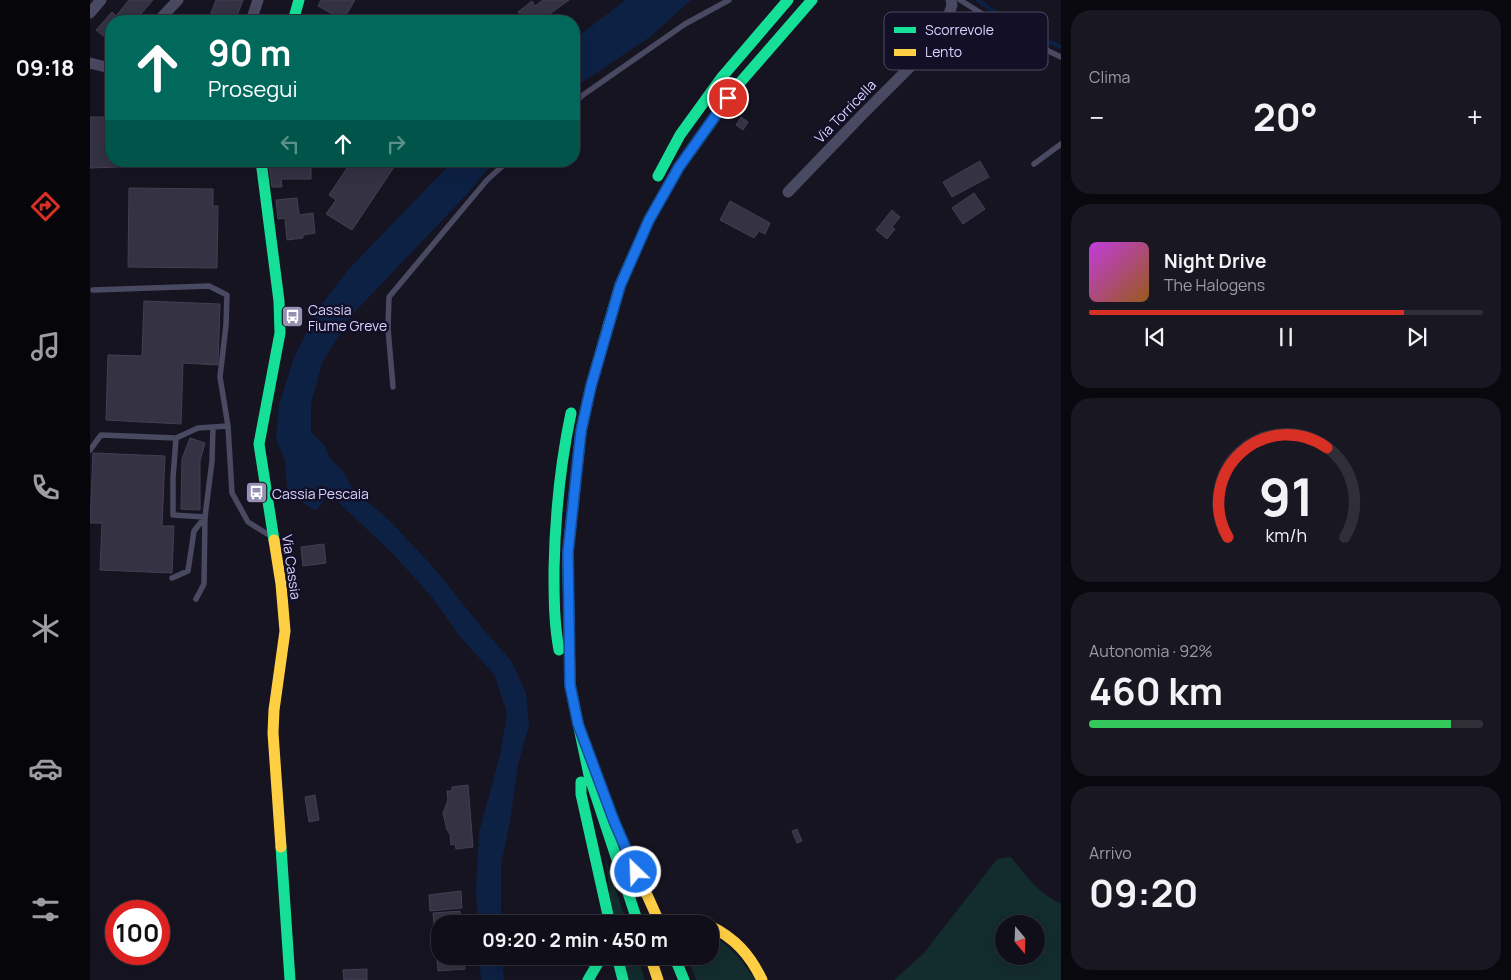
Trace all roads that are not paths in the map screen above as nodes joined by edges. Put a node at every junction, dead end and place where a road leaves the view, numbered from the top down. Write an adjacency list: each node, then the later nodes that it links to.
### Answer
1 (101, 0): 10 (street)
2 (178, 0): 11 (street)
3 (258, 0): 12 (street)
4 (299, 0): 13 (main road)
5 (729, 0): 19 (lane)
6 (788, 0): 24 (main road)
7 (812, 0): 37 (main road)
8 (960, 0): 9 (lane)
9 (979, 12)
10 (90, 13)
11 (164, 15)
12 (253, 15)
13 (295, 15)
14 (1048, 51): 15 (lane)
15 (1061, 57)
16 (90, 64): 17 (street)
17 (105, 67)
18 (907, 70): 25 (street, Via Torricella)
19 (580, 98)
20 (1061, 144): 21 (lane)
21 (1034, 164)
22 (260, 167): 34 (main road, Via Cassia)
23 (501, 167): 27 (lane)
24 (652, 187)
25 (788, 192)
26 (93, 290): 29 (lane)
27 (393, 387)
28 (572, 405): 37 (main road)
29 (228, 426): 30 (lane); 34 (lane)
30 (213, 427): 31 (lane); 33 (lane)
31 (176, 438): 32 (lane); 33 (lane)
32 (90, 450)
33 (205, 517): 35 (lane); 36 (lane)
34 (273, 538): 47 (main road, Via Cassia)
35 (172, 578)
36 (196, 599)
37 (570, 685): 38 (main road)
38 (578, 724): 39 (main road); 40 (main road); 41 (main road)
39 (608, 915)
40 (635, 915)
41 (656, 915)
42 (719, 930): 52 (main road)
43 (597, 965): 48 (main road)
44 (619, 965): 49 (main road)
45 (653, 965): 50 (main road)
46 (678, 965): 51 (main road)
47 (290, 980)
48 (588, 980)
49 (623, 980)
50 (658, 980)
51 (684, 980)
52 (762, 980)

